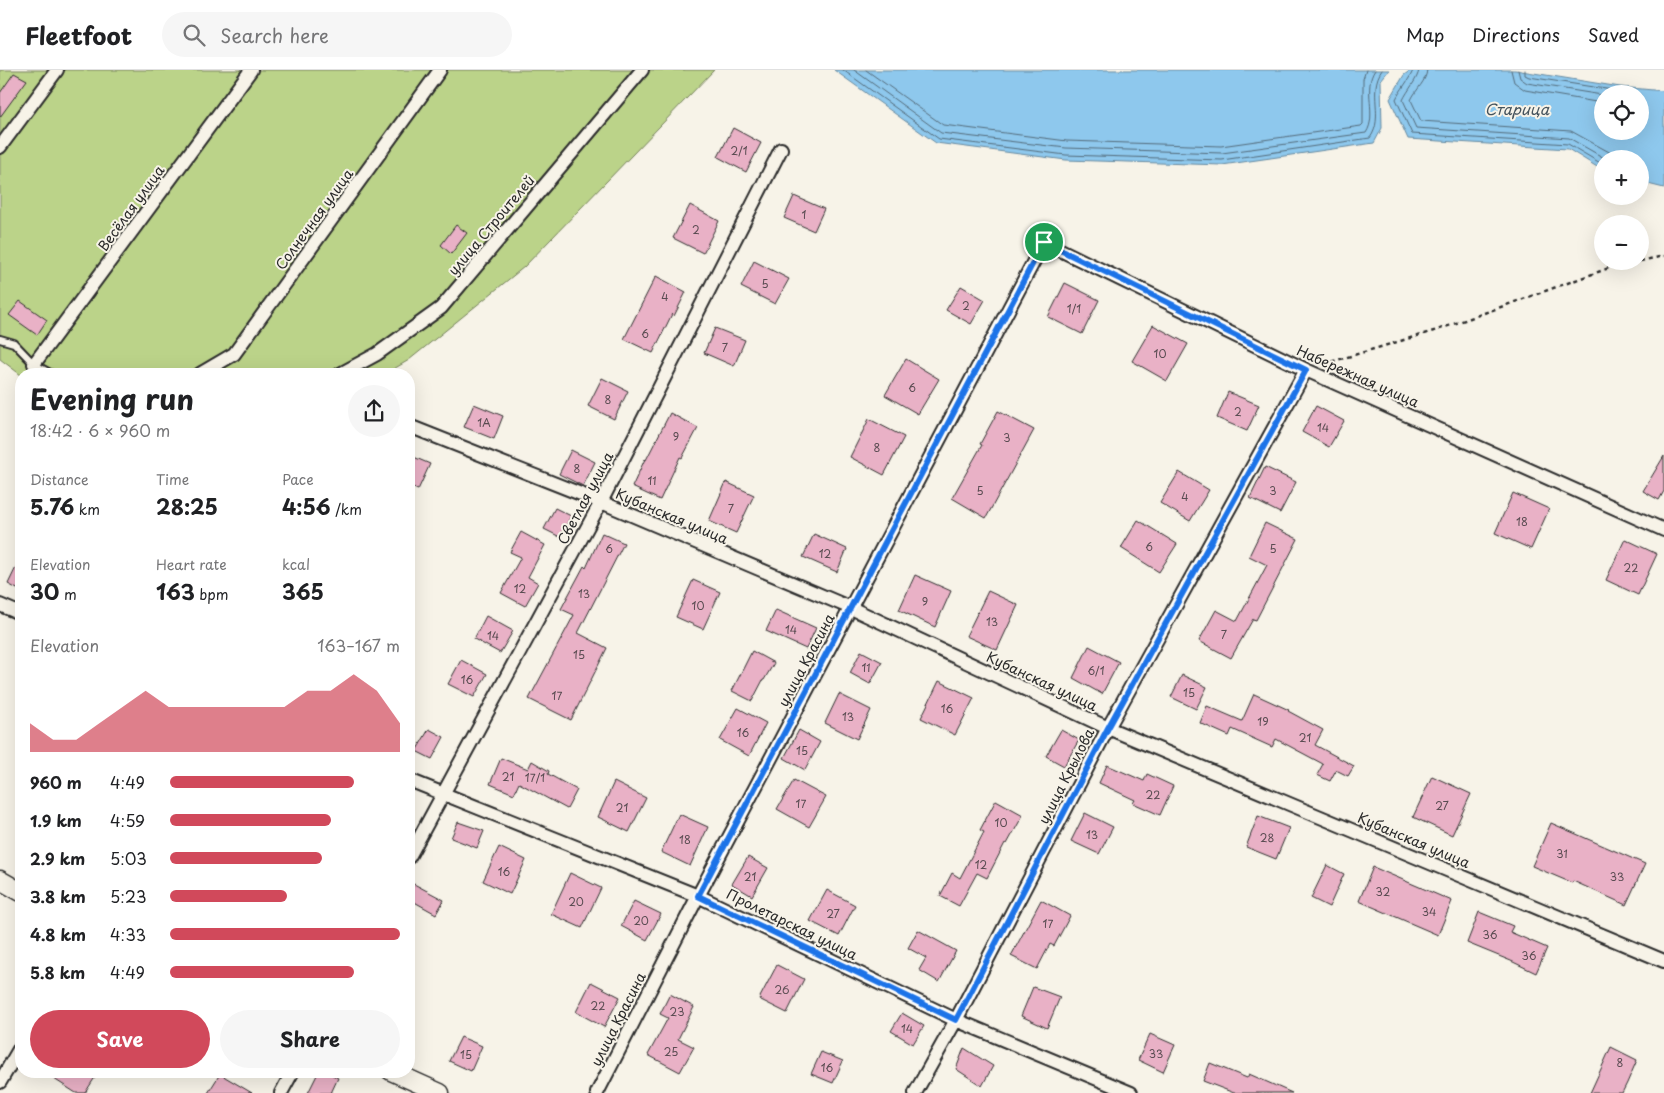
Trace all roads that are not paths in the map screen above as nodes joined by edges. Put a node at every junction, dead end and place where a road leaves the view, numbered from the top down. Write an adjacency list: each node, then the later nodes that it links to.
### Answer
1 (57, 70): 5 (street)
2 (251, 70): 9 (street, Весёлая улица)
3 (440, 70): 11 (street, Солнечная улица)
4 (642, 70): 12 (street, улица Строителей)
5 (0, 147)
6 (781, 149): 15 (street, Светлая улица)
7 (1044, 242): 13 (street, Набережная улица); 18 (street, улица Красина)
8 (0, 339): 9 (lane)
9 (34, 364): 10 (lane)
10 (41, 368)
11 (210, 368)
12 (351, 368)
13 (1306, 370): 16 (street, Набережная улица); 20 (street, улица Крылова)
14 (415, 428): 15 (street, Кубанская улица)
15 (601, 502): 18 (street, Кубанская улица); 22 (street, Светлая улица)
16 (1664, 530)
17 (0, 605): 19 (street)
18 (851, 608): 20 (street, Кубанская улица); 26 (street, улица Красина)
19 (15, 611)
20 (1108, 728): 27 (street, Кубанская улица); 28 (street, улица Крылова)
21 (415, 782): 22 (street, Пролетарская улица)
22 (443, 794): 23 (street, Светлая улица); 26 (street, Пролетарская улица)
23 (415, 846)
24 (0, 880): 25 (street)
25 (15, 889)
26 (698, 896): 28 (street, Пролетарская улица); 35 (street, улица Красина)
27 (1664, 962)
28 (956, 1020): 36 (street, улица Крылова); 37 (street, Пролетарская улица)
29 (15, 1056): 32 (street)
30 (289, 1078): 33 (street)
31 (407, 1078): 34 (street)
32 (0, 1082)
33 (281, 1093)
34 (440, 1093)
35 (597, 1093)
36 (915, 1093)
37 (1131, 1093)

